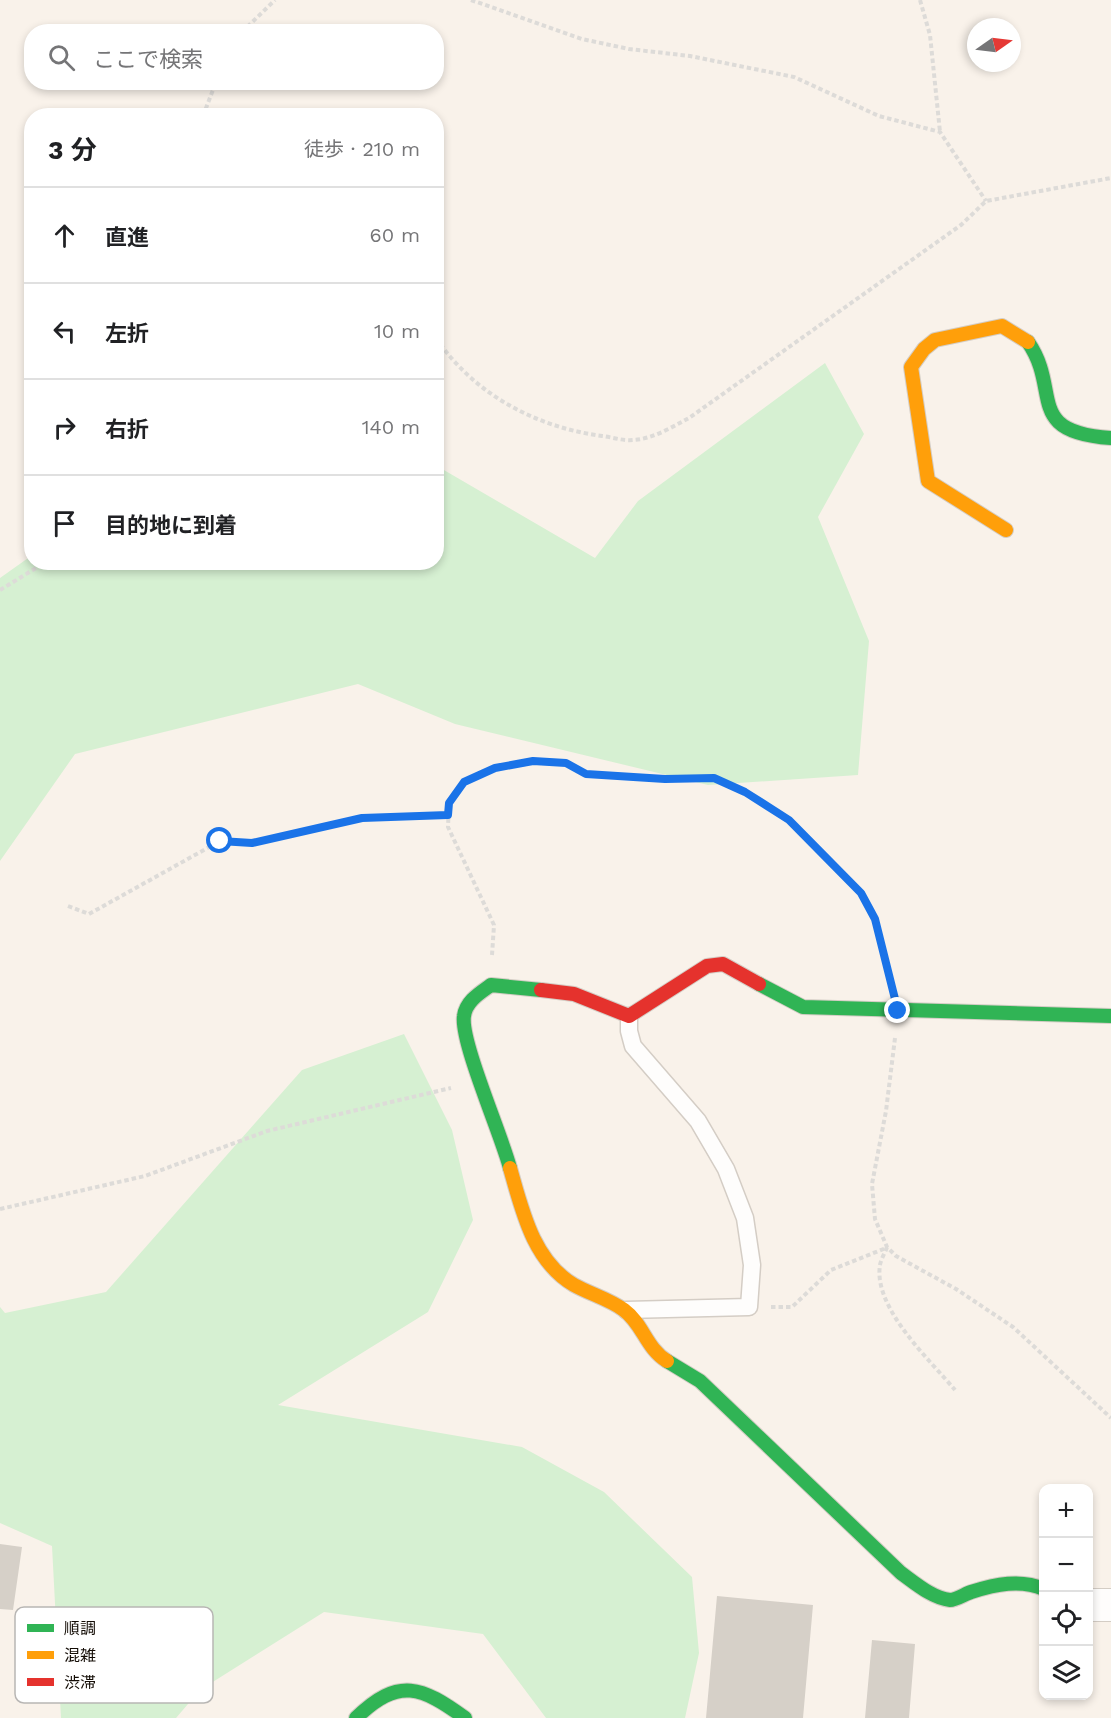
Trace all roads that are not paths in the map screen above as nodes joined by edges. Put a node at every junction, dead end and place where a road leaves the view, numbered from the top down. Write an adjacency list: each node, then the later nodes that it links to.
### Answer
1 (1111, 438): 2 (street)
2 (1006, 530)
3 (629, 1016): 4 (street); 5 (lane); 5 (street)
4 (1111, 1016)
5 (624, 1310): 6 (street)
6 (1039, 1588)
7 (1093, 1605): 8 (street)
8 (1111, 1605)
9 (356, 1718): 10 (street)
10 (465, 1718)

